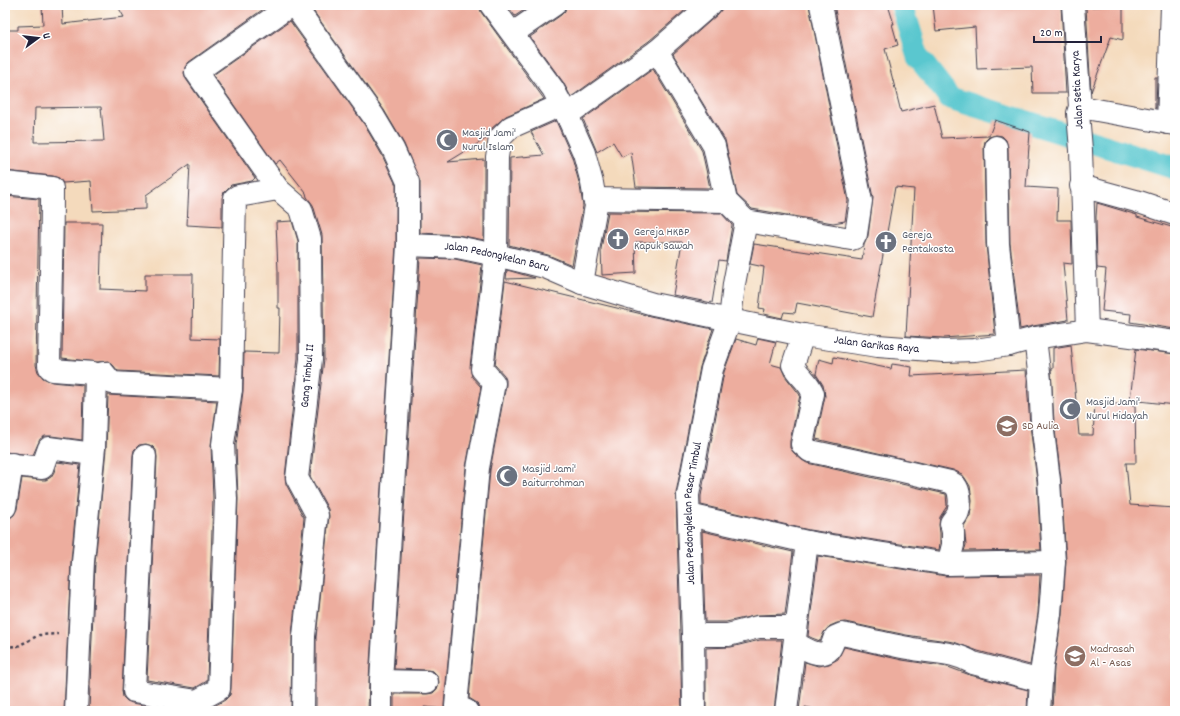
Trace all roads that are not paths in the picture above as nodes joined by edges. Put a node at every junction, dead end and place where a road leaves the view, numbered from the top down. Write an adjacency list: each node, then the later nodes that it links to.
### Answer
1 (291, 5): 17 (street, Gang Timbul II)
2 (294, 5): 22 (street)
3 (491, 5): 9 (street)
4 (554, 5): 9 (street)
5 (710, 5): 10 (street)
6 (821, 5): 21 (street)
7 (1073, 5): 12 (street, Jalan Setia Karya)
8 (1172, 5): 13 (street)
9 (513, 33): 11 (street)
10 (657, 51): 11 (street); 19 (street)
11 (564, 110): 18 (street); 23 (street)
12 (1079, 110): 13 (street); 16 (street, Jalan Setia Karya)
13 (1171, 124)
14 (996, 147): 30 (street)
15 (5, 183): 31 (street)
16 (1081, 186): 20 (street); 26 (street, Jalan Setia Karya)
17 (278, 190): 32 (street); 48 (street, Gang Timbul II)
18 (594, 199): 19 (street); 24 (street)
19 (726, 200): 21 (street)
20 (1175, 214)
21 (746, 221): 25 (street, Jalan Pedongkelan Pasar Timbul)
22 (408, 246): 23 (street, Jalan Pedongkelan Baru); 43 (street)
23 (496, 255): 24 (street, Jalan Pedongkelan Baru); 50 (street)
24 (582, 284): 25 (street, Jalan Garikas Raya)
25 (730, 320): 27 (street, Jalan Garikas Raya); 37 (street, Jalan Pedongkelan Pasar Timbul)
26 (1087, 330): 28 (street, Jalan Garikas Raya); 29 (street, Jalan Garikas Raya)
27 (803, 335): 30 (street, Jalan Garikas Raya); 40 (street)
28 (1035, 338): 30 (street, Jalan Garikas Raya); 39 (street)
29 (1175, 342)
30 (1009, 345)
31 (96, 375): 32 (street); 33 (street)
32 (230, 389): 46 (street)
33 (93, 454): 35 (street); 47 (street)
34 (145, 456): 46 (street)
35 (8, 464): 36 (street)
36 (5, 507)
37 (689, 515): 38 (street); 41 (street, Jalan Pedongkelan Pasar Timbul)
38 (807, 542): 40 (street); 42 (street)
39 (1054, 562): 40 (street); 44 (street)
40 (948, 564)
41 (693, 635): 42 (street); 51 (street, Jalan Pedongkelan Pasar Timbul)
42 (795, 635): 44 (street); 52 (street)
43 (381, 680): 45 (street); 49 (street)
44 (1040, 681): 53 (street)
45 (427, 682)
46 (197, 706)
47 (76, 711)
48 (303, 711)
49 (381, 711)
50 (467, 711)
51 (694, 711)
52 (786, 711)
53 (1039, 711)

